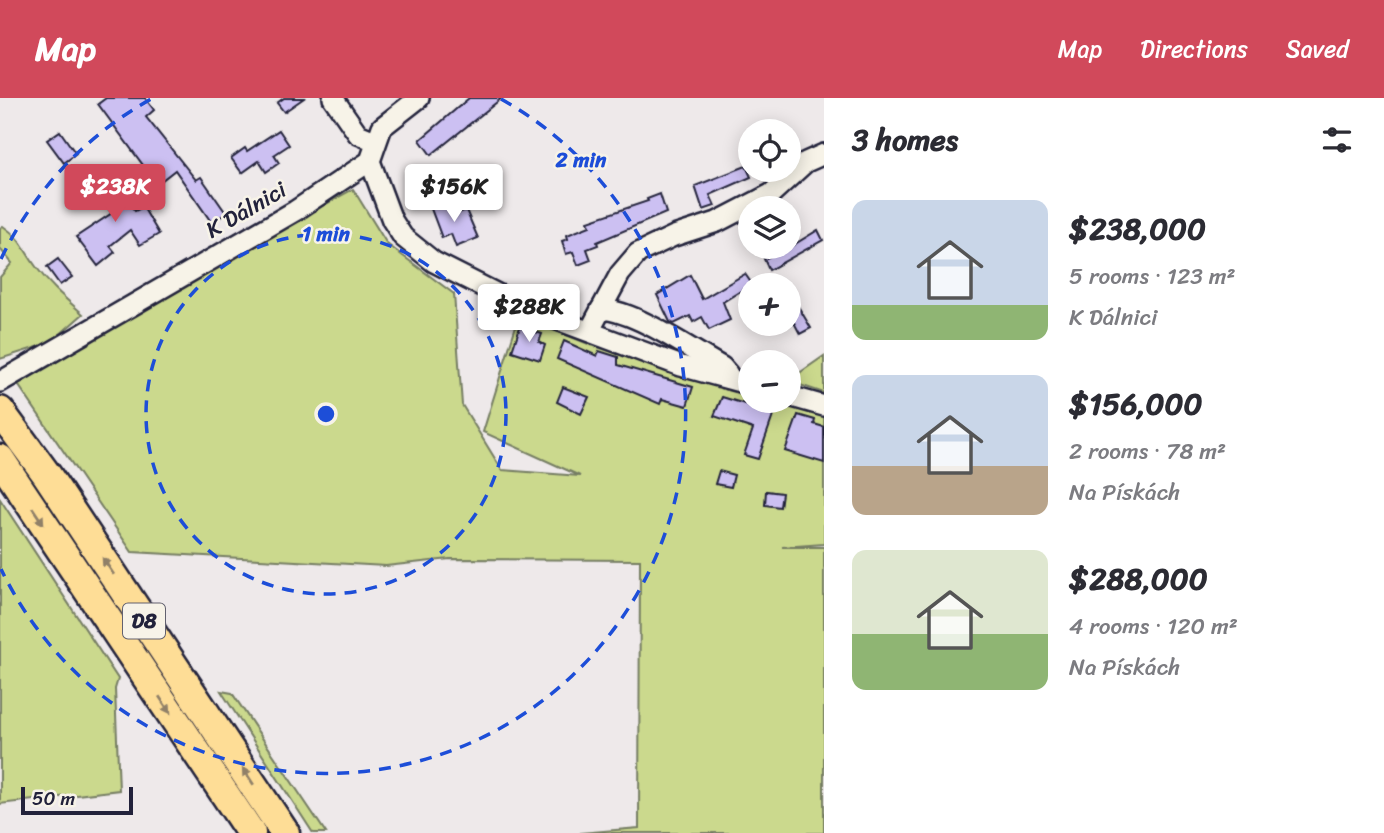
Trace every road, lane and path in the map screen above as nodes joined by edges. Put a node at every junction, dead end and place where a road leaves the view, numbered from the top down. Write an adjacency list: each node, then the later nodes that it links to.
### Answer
1 (332, 98): 3 (street)
2 (419, 98): 3 (street)
3 (375, 141): 5 (street)
4 (824, 153): 6 (street)
5 (370, 162): 7 (street); 10 (street, K Dálnici)
6 (601, 309): 7 (street); 8 (street)
7 (590, 330): 9 (street)
8 (738, 379)
9 (738, 381)
10 (0, 382)
11 (801, 400): 12 (street)
12 (824, 407)
13 (0, 411): 16 (highway, D8, one-way to 13)
14 (0, 459): 15 (highway, D8, one-way to 15)
15 (251, 833)
16 (285, 833)

